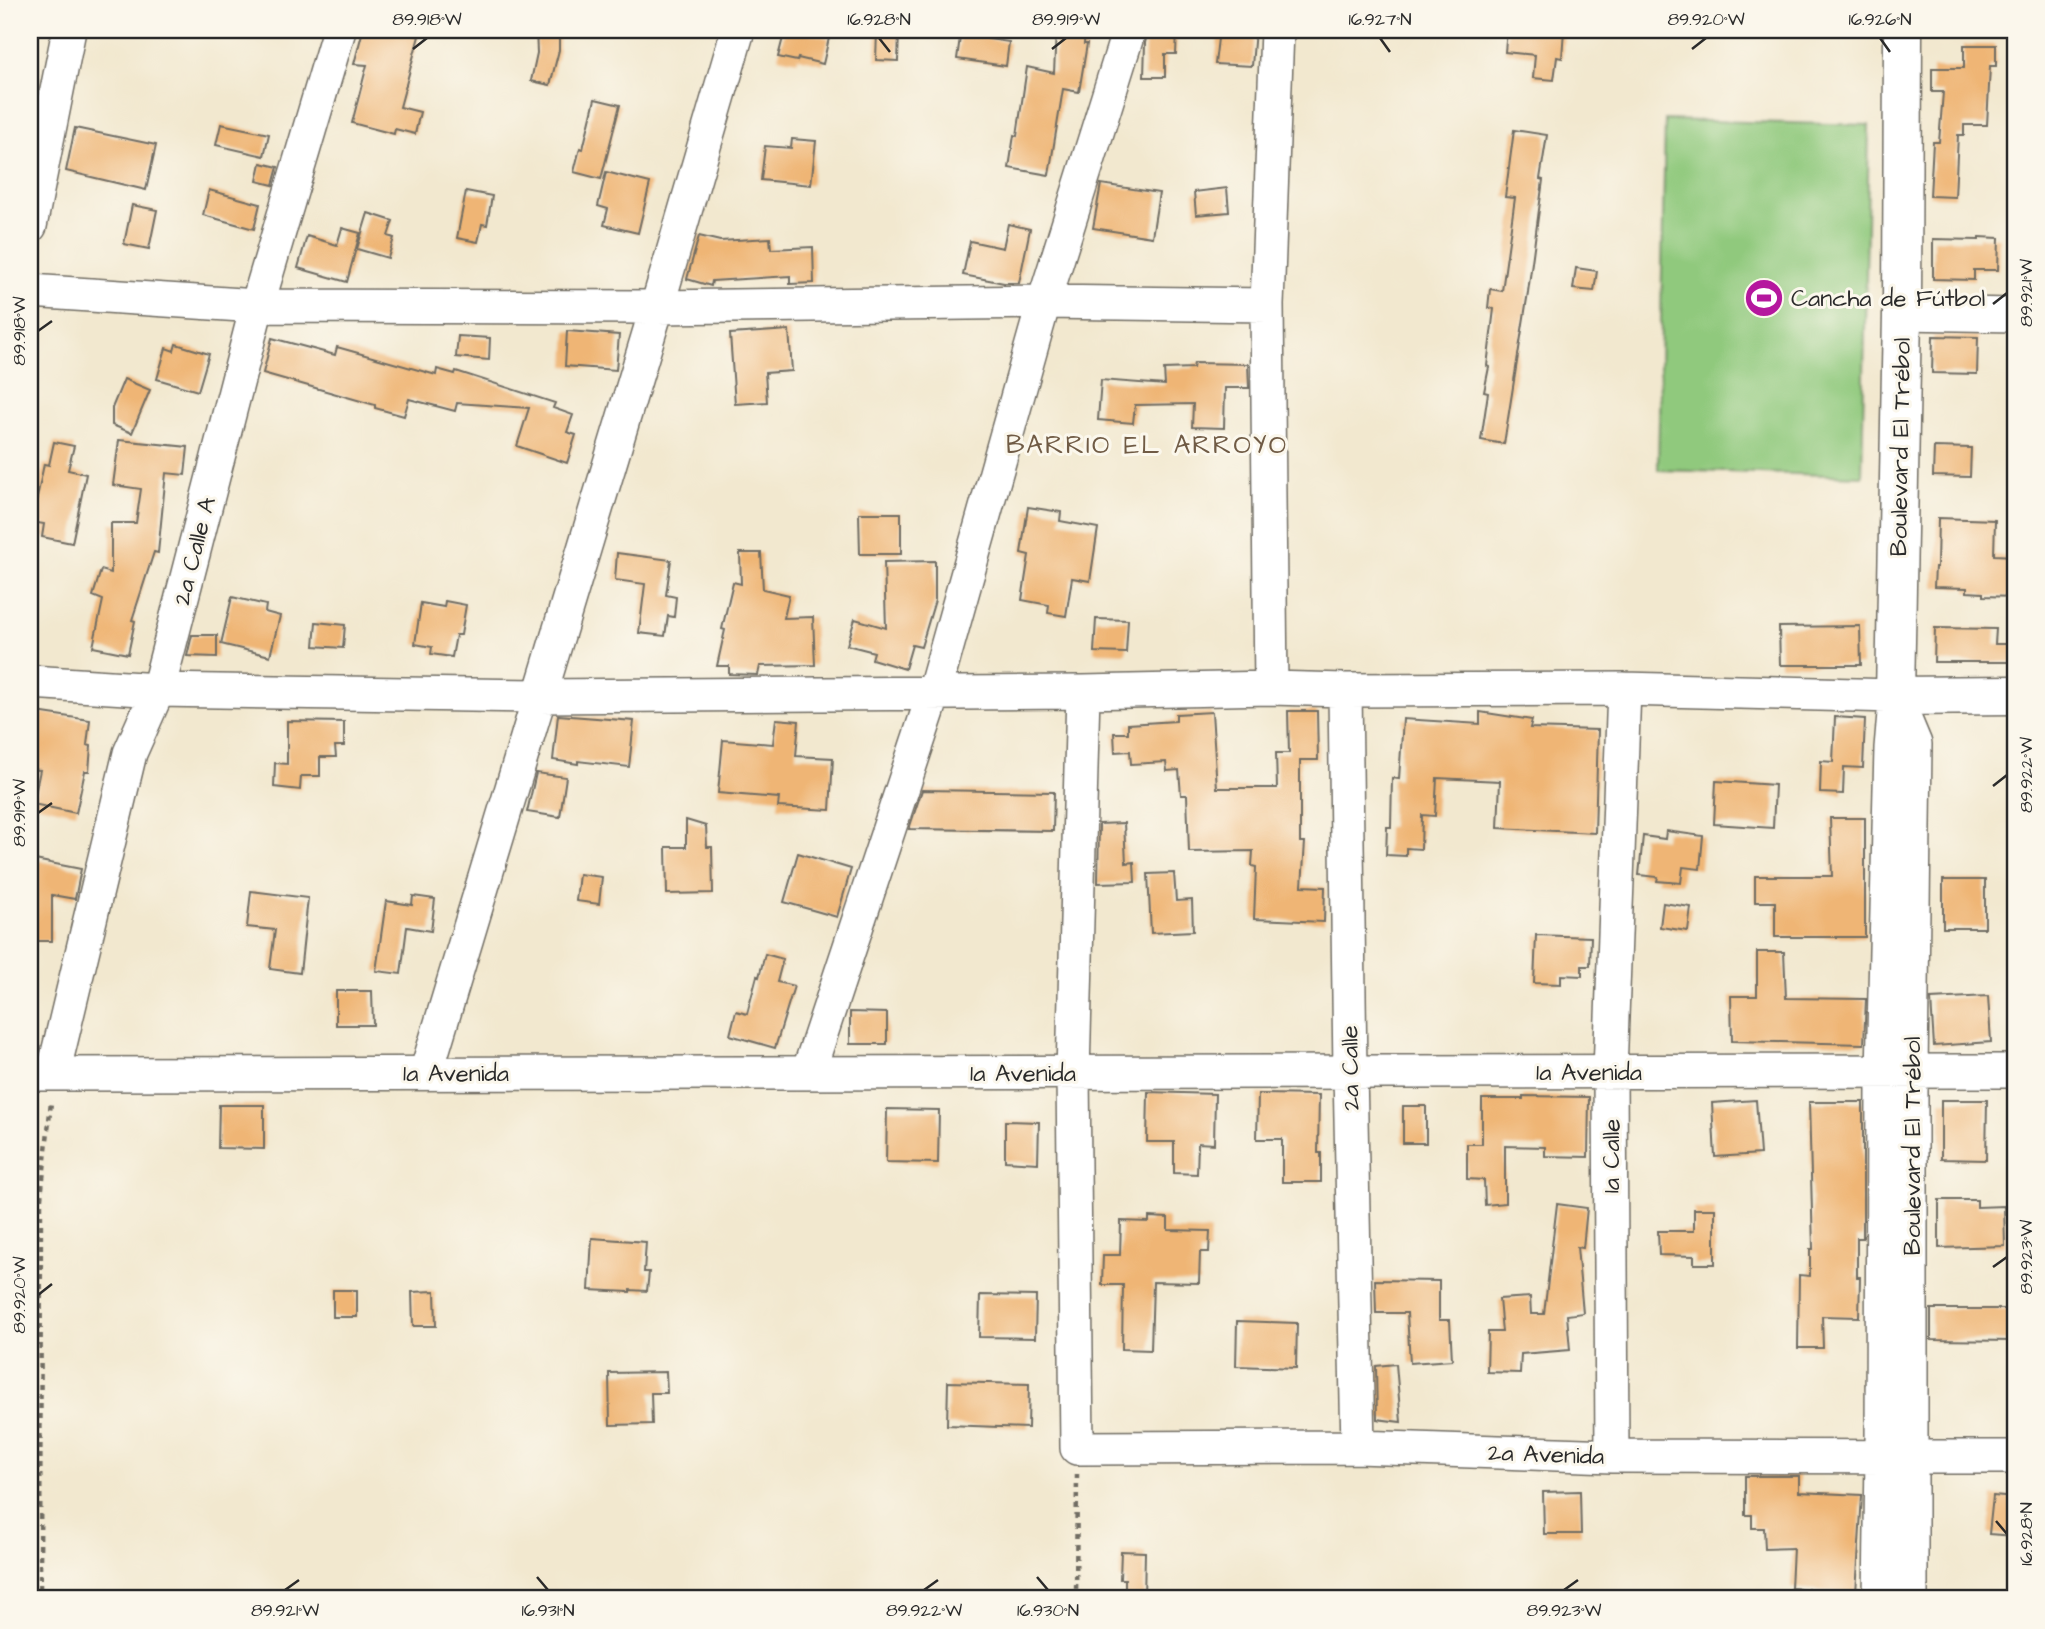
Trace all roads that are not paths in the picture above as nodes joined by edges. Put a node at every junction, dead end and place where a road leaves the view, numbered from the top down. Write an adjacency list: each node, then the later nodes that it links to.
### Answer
1 (69, 30): 7 (street)
2 (339, 30): 11 (street, 2a Calle A)
3 (738, 30): 12 (street)
4 (1129, 30): 9 (street)
5 (1277, 30): 10 (street)
6 (1903, 30): 13 (main road, Boulevard El Trébol)
7 (30, 226)
8 (30, 291): 11 (street)
9 (1044, 302): 10 (street); 12 (street); 20 (street)
10 (1267, 305): 16 (street)
11 (257, 306): 12 (street); 18 (street, 2a Calle A)
12 (657, 307): 23 (street)
13 (1902, 313): 14 (street); 24 (main road, Boulevard El Trébol)
14 (2015, 315)
15 (30, 682): 18 (street)
16 (1271, 688): 19 (street); 21 (street)
17 (1624, 689): 19 (street); 24 (street); 27 (street, 1a Calle)
18 (158, 690): 23 (street); 32 (street, 2a Calle A)
19 (1345, 690): 26 (street, 2a Calle)
20 (934, 692): 21 (street); 23 (street); 30 (street)
21 (1083, 692): 31 (street)
22 (2015, 695): 24 (main road)
23 (539, 696): 29 (street)
24 (1895, 696): 28 (street, Boulevard El Trébol)
25 (2015, 1071): 28 (street, 1a Avenida)
26 (1350, 1072): 27 (street, 1a Avenida); 31 (street, 1a Avenida); 33 (street, 2a Calle)
27 (1611, 1072): 28 (street, 1a Avenida); 34 (street, 1a Calle)
28 (1897, 1072): 35 (street, Boulevard El Trébol)
29 (426, 1073): 30 (street, 1a Avenida); 32 (street, 1a Avenida)
30 (808, 1073): 31 (street, 1a Avenida)
31 (1073, 1073): 33 (street, 2a Avenida)
32 (42, 1074)
33 (1358, 1447): 34 (street, 2a Avenida)
34 (1612, 1456): 35 (street, 2a Avenida)
35 (1897, 1457): 36 (street, 2a Avenida); 37 (street, Boulevard El Trébol); 38 (street, Boulevard El Trébol)
36 (2015, 1457)
37 (1880, 1599)
38 (1911, 1599)

